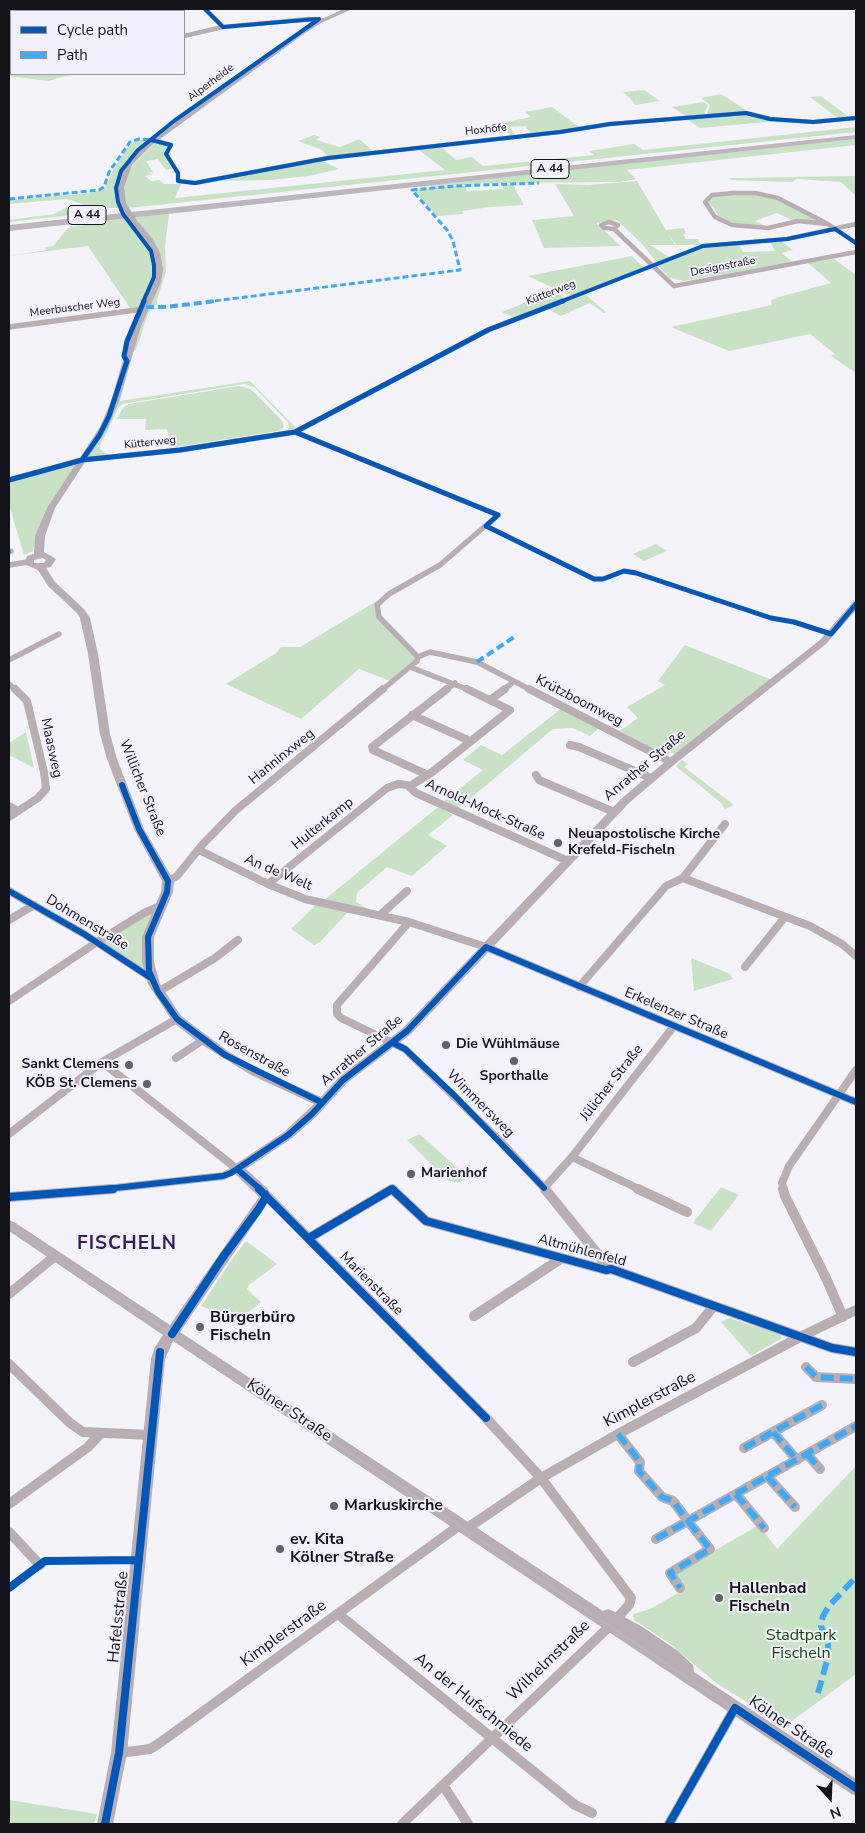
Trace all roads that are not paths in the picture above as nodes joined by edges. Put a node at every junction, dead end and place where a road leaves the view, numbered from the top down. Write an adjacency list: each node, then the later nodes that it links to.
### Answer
1 (205, 9): 4 (street)
2 (349, 9): 3 (street, Alperheide)
3 (322, 20): 4 (street); 8 (street, Alperheide)
4 (223, 28): 5 (street)
5 (185, 36)
6 (856, 118): 8 (street, Hoxhöfe)
7 (856, 136): 11 (highway, A 44)
8 (154, 140): 16 (street, Alperheide, bridge)
9 (828, 224): 9 (street); 13 (street)
10 (856, 224): 13 (street, Kütterweg)
11 (9, 226)
12 (614, 229): 15 (street, Designstraße)
13 (834, 229): 14 (street); 15 (street, Kütterweg)
14 (856, 248): 15 (street, Designstraße)
15 (652, 264): 18 (street, Kütterweg)
16 (144, 309): 17 (street, Meerbuscher Weg); 19 (street)
17 (9, 327)
18 (295, 432): 19 (street, Kütterweg); 27 (street)
19 (82, 460): 20 (street, Kütterweg); 21 (street)
20 (9, 480)
21 (39, 555): 22 (street); 24 (street)
22 (28, 562): 23 (street); 24 (street)
23 (9, 565)
24 (41, 567): 51 (street, Willicher Straße)
25 (856, 604): 37 (street, Anrather Straße)
26 (59, 634): 28 (street)
27 (418, 657): 29 (street, Hanninxweg); 37 (street, Krützboomweg)
28 (9, 660)
29 (410, 667): 30 (street); 48 (street, Hanninxweg)
30 (455, 684): 33 (street); 34 (street)
31 (511, 684): 33 (street)
32 (9, 685): 44 (street, Maasweg)
33 (490, 700): 35 (street)
34 (412, 715): 35 (street); 38 (street)
35 (470, 741): 38 (street)
36 (570, 745): 40 (street)
37 (671, 762): 40 (street, Anrather Straße)
38 (428, 775): 42 (street)
39 (536, 775): 45 (street)
40 (651, 778): 45 (street, Anrather Straße)
41 (395, 784): 42 (street, Arnold-Mock-Straße); 52 (street, Hulterkamp)
42 (410, 786): 49 (street, Arnold-Mock-Straße)
43 (9, 806): 44 (street)
44 (18, 811): 46 (street, Maasweg)
45 (614, 812): 49 (street, Anrather Straße)
46 (9, 817)
47 (724, 824): 50 (street)
48 (199, 850): 51 (street, Hanninxweg); 52 (street, An de Welt)
49 (568, 861): 63 (street, Anrather Straße)
50 (683, 878): 58 (street); 67 (street)
51 (168, 881): 56 (street)
52 (268, 884): 57 (street, An de Welt)
53 (9, 891): 55 (street, Dohmenstraße)
54 (407, 891): 57 (street)
55 (34, 905): 59 (street); 62 (street, Dohmenstraße)
56 (160, 906): 62 (street); 66 (street)
57 (380, 915): 60 (street, An de Welt)
58 (785, 917): 64 (street); 65 (street)
59 (9, 920)
60 (409, 922): 63 (street, An de Welt); 73 (street, Wimmersweg)
61 (238, 940): 68 (street)
62 (98, 942): 66 (street, Dohmenstraße); 69 (street)
63 (486, 947): 67 (street, Erkelenzer Straße); 73 (street, Anrather Straße)
64 (856, 956)
65 (745, 967)
66 (150, 974): 68 (street, Rosenstraße)
67 (579, 987): 71 (street, Erkelenzer Straße)
68 (158, 992): 70 (street, Rosenstraße)
69 (9, 1001)
70 (177, 1019): 72 (street, Rosenstraße); 75 (street)
71 (674, 1026): 77 (street, Erkelenzer Straße); 81 (street, Jülicher Straße)
72 (203, 1040): 74 (street); 78 (street, Rosenstraße)
73 (393, 1043): 78 (street, Anrather Straße); 83 (street, Wimmersweg)
74 (176, 1058)
75 (102, 1062): 80 (street); 82 (street, Marienstraße)
76 (856, 1070): 77 (street)
77 (840, 1096): 79 (street, Erkelenzer Straße); 96 (street)
78 (321, 1102): 82 (street, Anrather Straße)
79 (856, 1102)
80 (9, 1134)
81 (572, 1157): 83 (street, Jülicher Straße); 86 (street)
82 (237, 1169): 84 (street, Marienstraße); 85 (street, Anrather Straße)
83 (544, 1188): 91 (street, Wimmersweg)
84 (265, 1194): 88 (street, Marienstraße); 97 (street, Hafelsstraße)
85 (9, 1197)
86 (687, 1212)
87 (9, 1225): 89 (street, Kölner Straße)
88 (308, 1238): 90 (street, Altmühlenfeld); 115 (street, Marienstraße)
89 (55, 1256): 92 (street); 97 (street, Kölner Straße)
90 (562, 1258): 91 (street, Altmühlenfeld); 95 (street, Altmühlenfeld)
91 (606, 1266): 93 (street, Altmühlenfeld)
92 (9, 1294)
93 (713, 1308): 98 (street, Altmühlenfeld); 100 (street)
94 (856, 1310): 96 (street, Kimplerstraße)
95 (474, 1316)
96 (843, 1317): 98 (street, Kimplerstraße)
97 (172, 1334): 109 (street, Hafelsstraße); 120 (street, Kölner Straße)
98 (800, 1336): 99 (street, Altmühlenfeld); 108 (street, Kimplerstraße)
99 (856, 1352)
100 (633, 1362)
101 (9, 1364): 107 (street)
102 (806, 1367): 103 (street)
103 (856, 1379)
104 (822, 1405): 106 (street)
105 (856, 1426): 111 (street)
106 (773, 1432): 110 (street); 112 (street)
107 (100, 1434): 109 (street); 117 (street)
108 (618, 1434): 115 (street, Kimplerstraße); 119 (street)
109 (151, 1435): 130 (street, Hafelsstraße)
110 (744, 1448)
111 (807, 1454): 112 (street); 113 (street)
112 (797, 1460): 114 (street)
113 (820, 1469)
114 (768, 1476): 116 (street); 118 (street)
115 (542, 1478): 120 (street, Kimplerstraße); 127 (street, Marienstraße)
116 (736, 1494): 119 (street); 121 (street)
117 (9, 1504)
118 (795, 1507)
119 (688, 1521): 123 (street); 125 (street)
120 (463, 1527): 126 (street, Kimplerstraße); 127 (street, Kölner Straße)
121 (764, 1528)
122 (9, 1532): 124 (street)
123 (656, 1539)
124 (40, 1565)
125 (680, 1588)
126 (338, 1614): 129 (street, An der Hufschmiede); 130 (street, Kimplerstraße)
127 (613, 1623): 128 (street, Kölner Straße); 129 (street, Wilhelmstraße)
128 (735, 1708): 132 (street, Kölner Straße); 137 (street)
129 (491, 1739): 131 (street, Wilhelmstraße); 133 (street, An der Hufschmiede)
130 (119, 1753): 134 (street, Hafelsstraße)
131 (443, 1785): 135 (street, Wilhelmstraße); 136 (street)
132 (856, 1788)
133 (592, 1813)
134 (105, 1824)
135 (402, 1824)
136 (468, 1824)
137 (669, 1824)

